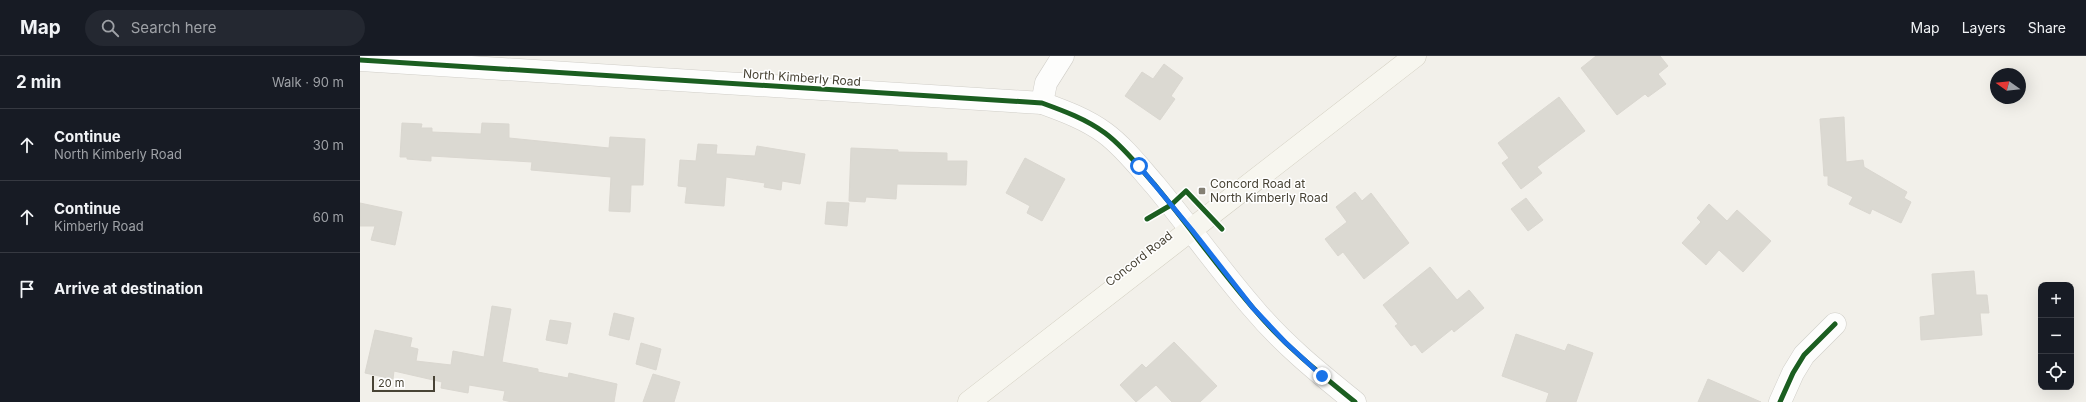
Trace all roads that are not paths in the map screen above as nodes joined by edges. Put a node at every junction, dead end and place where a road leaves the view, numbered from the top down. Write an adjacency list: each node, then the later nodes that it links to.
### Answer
1 (1062, 56): 5 (street)
2 (1415, 56): 6 (main road, Concord Road)
3 (360, 60): 4 (street, North Kimberly Road)
4 (479, 61): 5 (street, North Kimberly Road)
5 (1042, 103): 6 (street, North Kimberly Road)
6 (1192, 230): 8 (main road, Concord Road); 9 (street, North Kimberly Road)
7 (1835, 324): 10 (street)
8 (969, 402)
9 (1355, 402)
10 (1780, 402)

